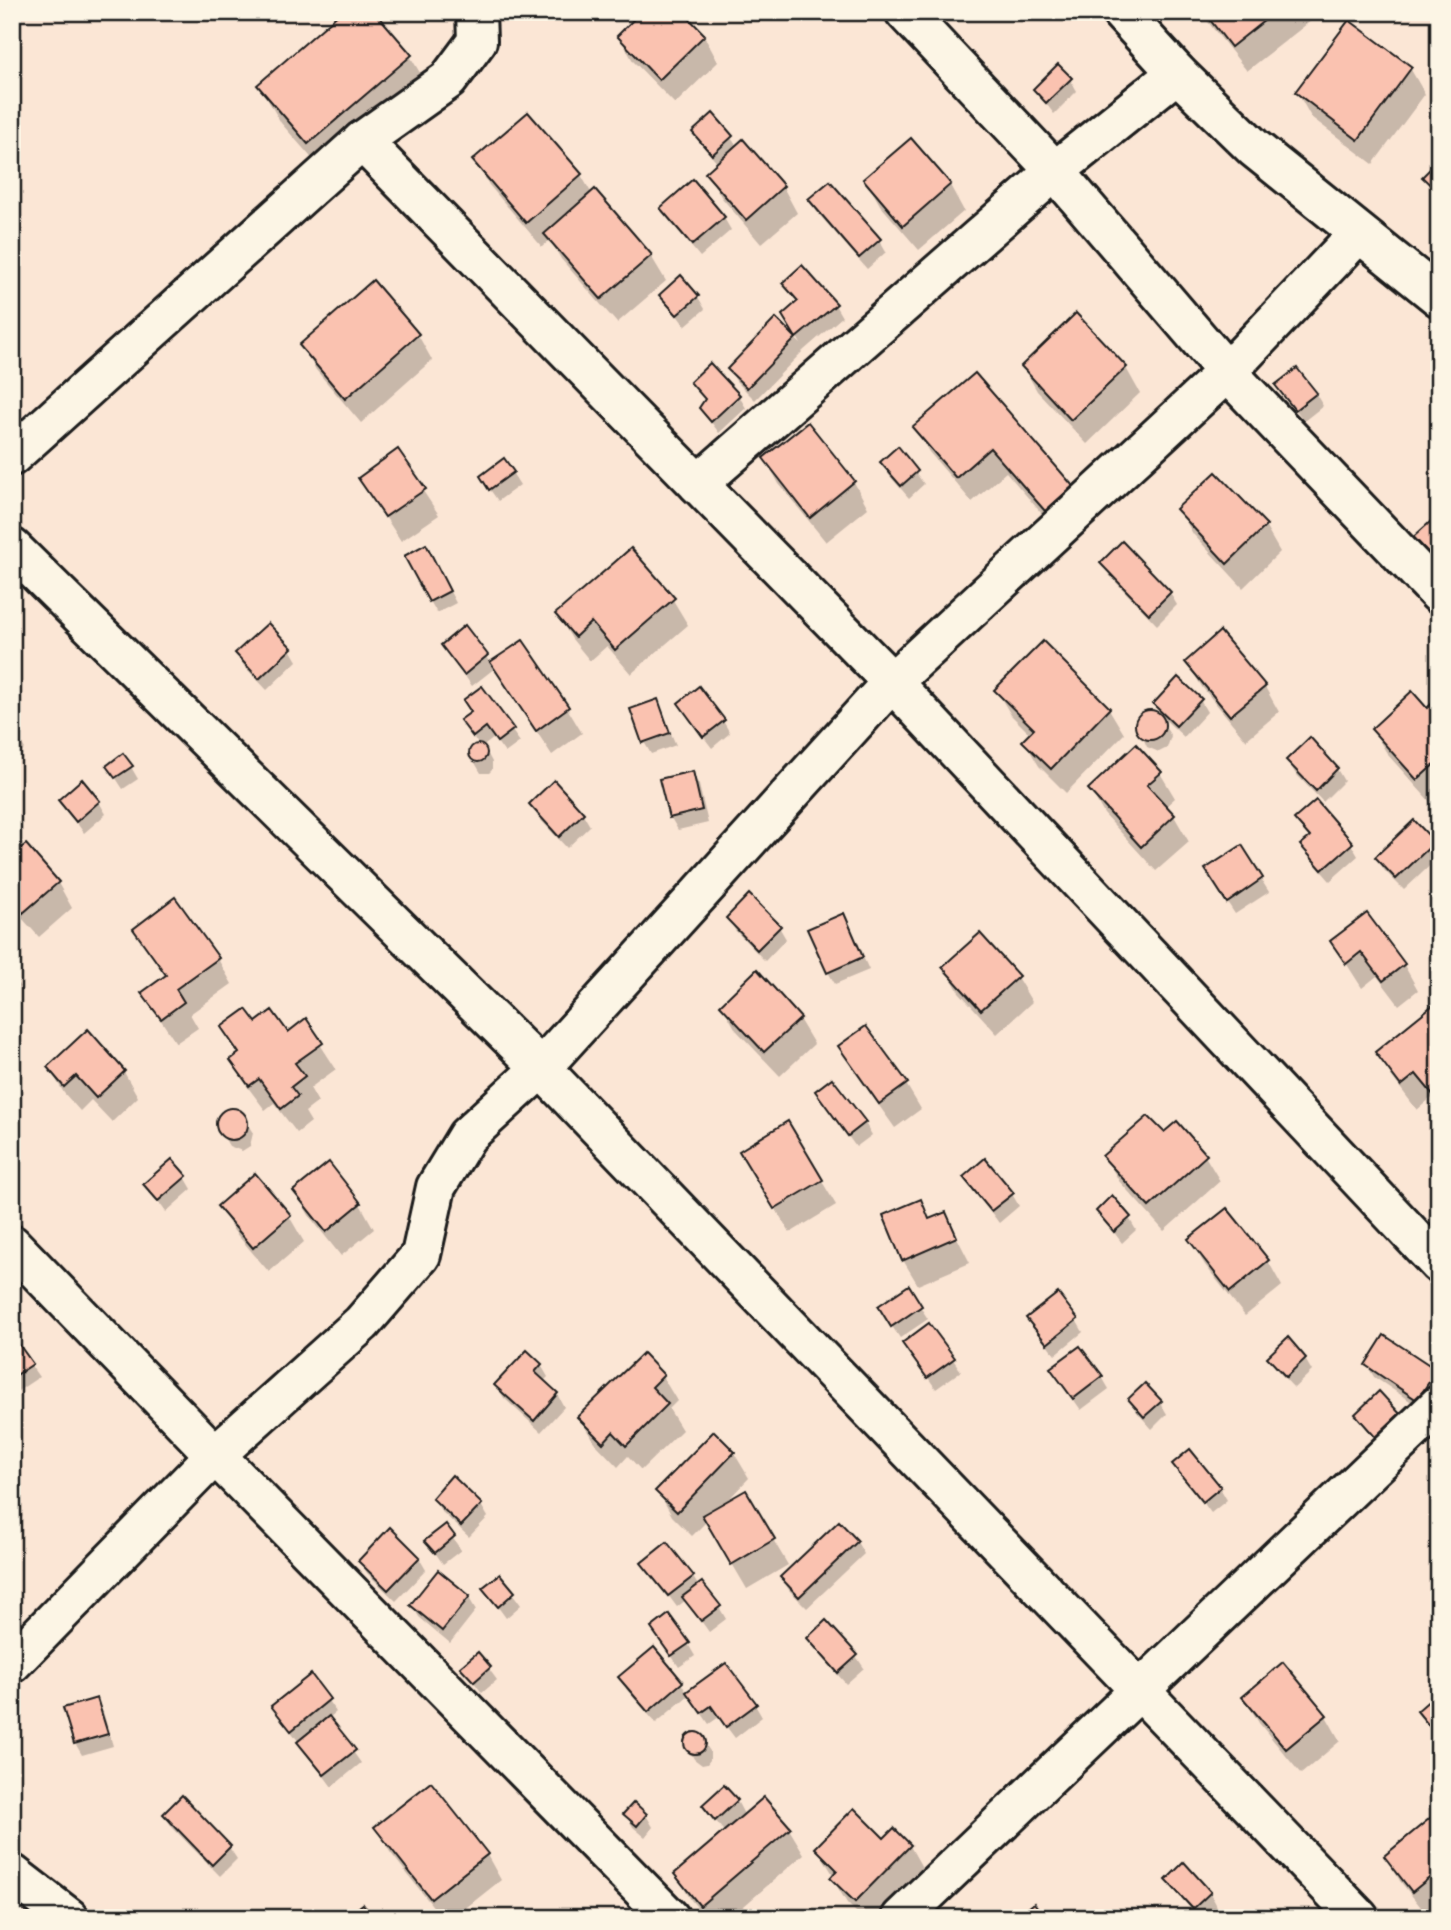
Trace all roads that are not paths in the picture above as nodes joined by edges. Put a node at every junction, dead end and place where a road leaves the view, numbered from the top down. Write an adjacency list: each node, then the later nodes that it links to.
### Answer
1 (476, 12): 5 (street)
2 (905, 12): 6 (street)
3 (1121, 12): 4 (street)
4 (1177, 73): 6 (street); 7 (street)
5 (362, 141): 10 (street); 11 (street)
6 (1055, 171): 9 (street); 11 (street)
7 (1358, 234): 8 (street); 9 (street)
8 (1439, 297)
9 (1227, 372): 13 (street); 14 (street)
10 (12, 456)
11 (698, 484): 14 (street)
12 (12, 548): 15 (street)
13 (1439, 594)
14 (892, 682): 15 (street); 17 (street)
15 (541, 1068): 19 (street); 21 (street)
16 (12, 1245): 19 (street)
17 (1439, 1264)
18 (1439, 1405): 21 (street)
19 (215, 1455): 20 (street); 24 (street)
20 (12, 1663)
21 (1139, 1692): 25 (street); 26 (street)
22 (12, 1874): 23 (street)
23 (69, 1918)
24 (670, 1918)
25 (901, 1918)
26 (1359, 1918)

